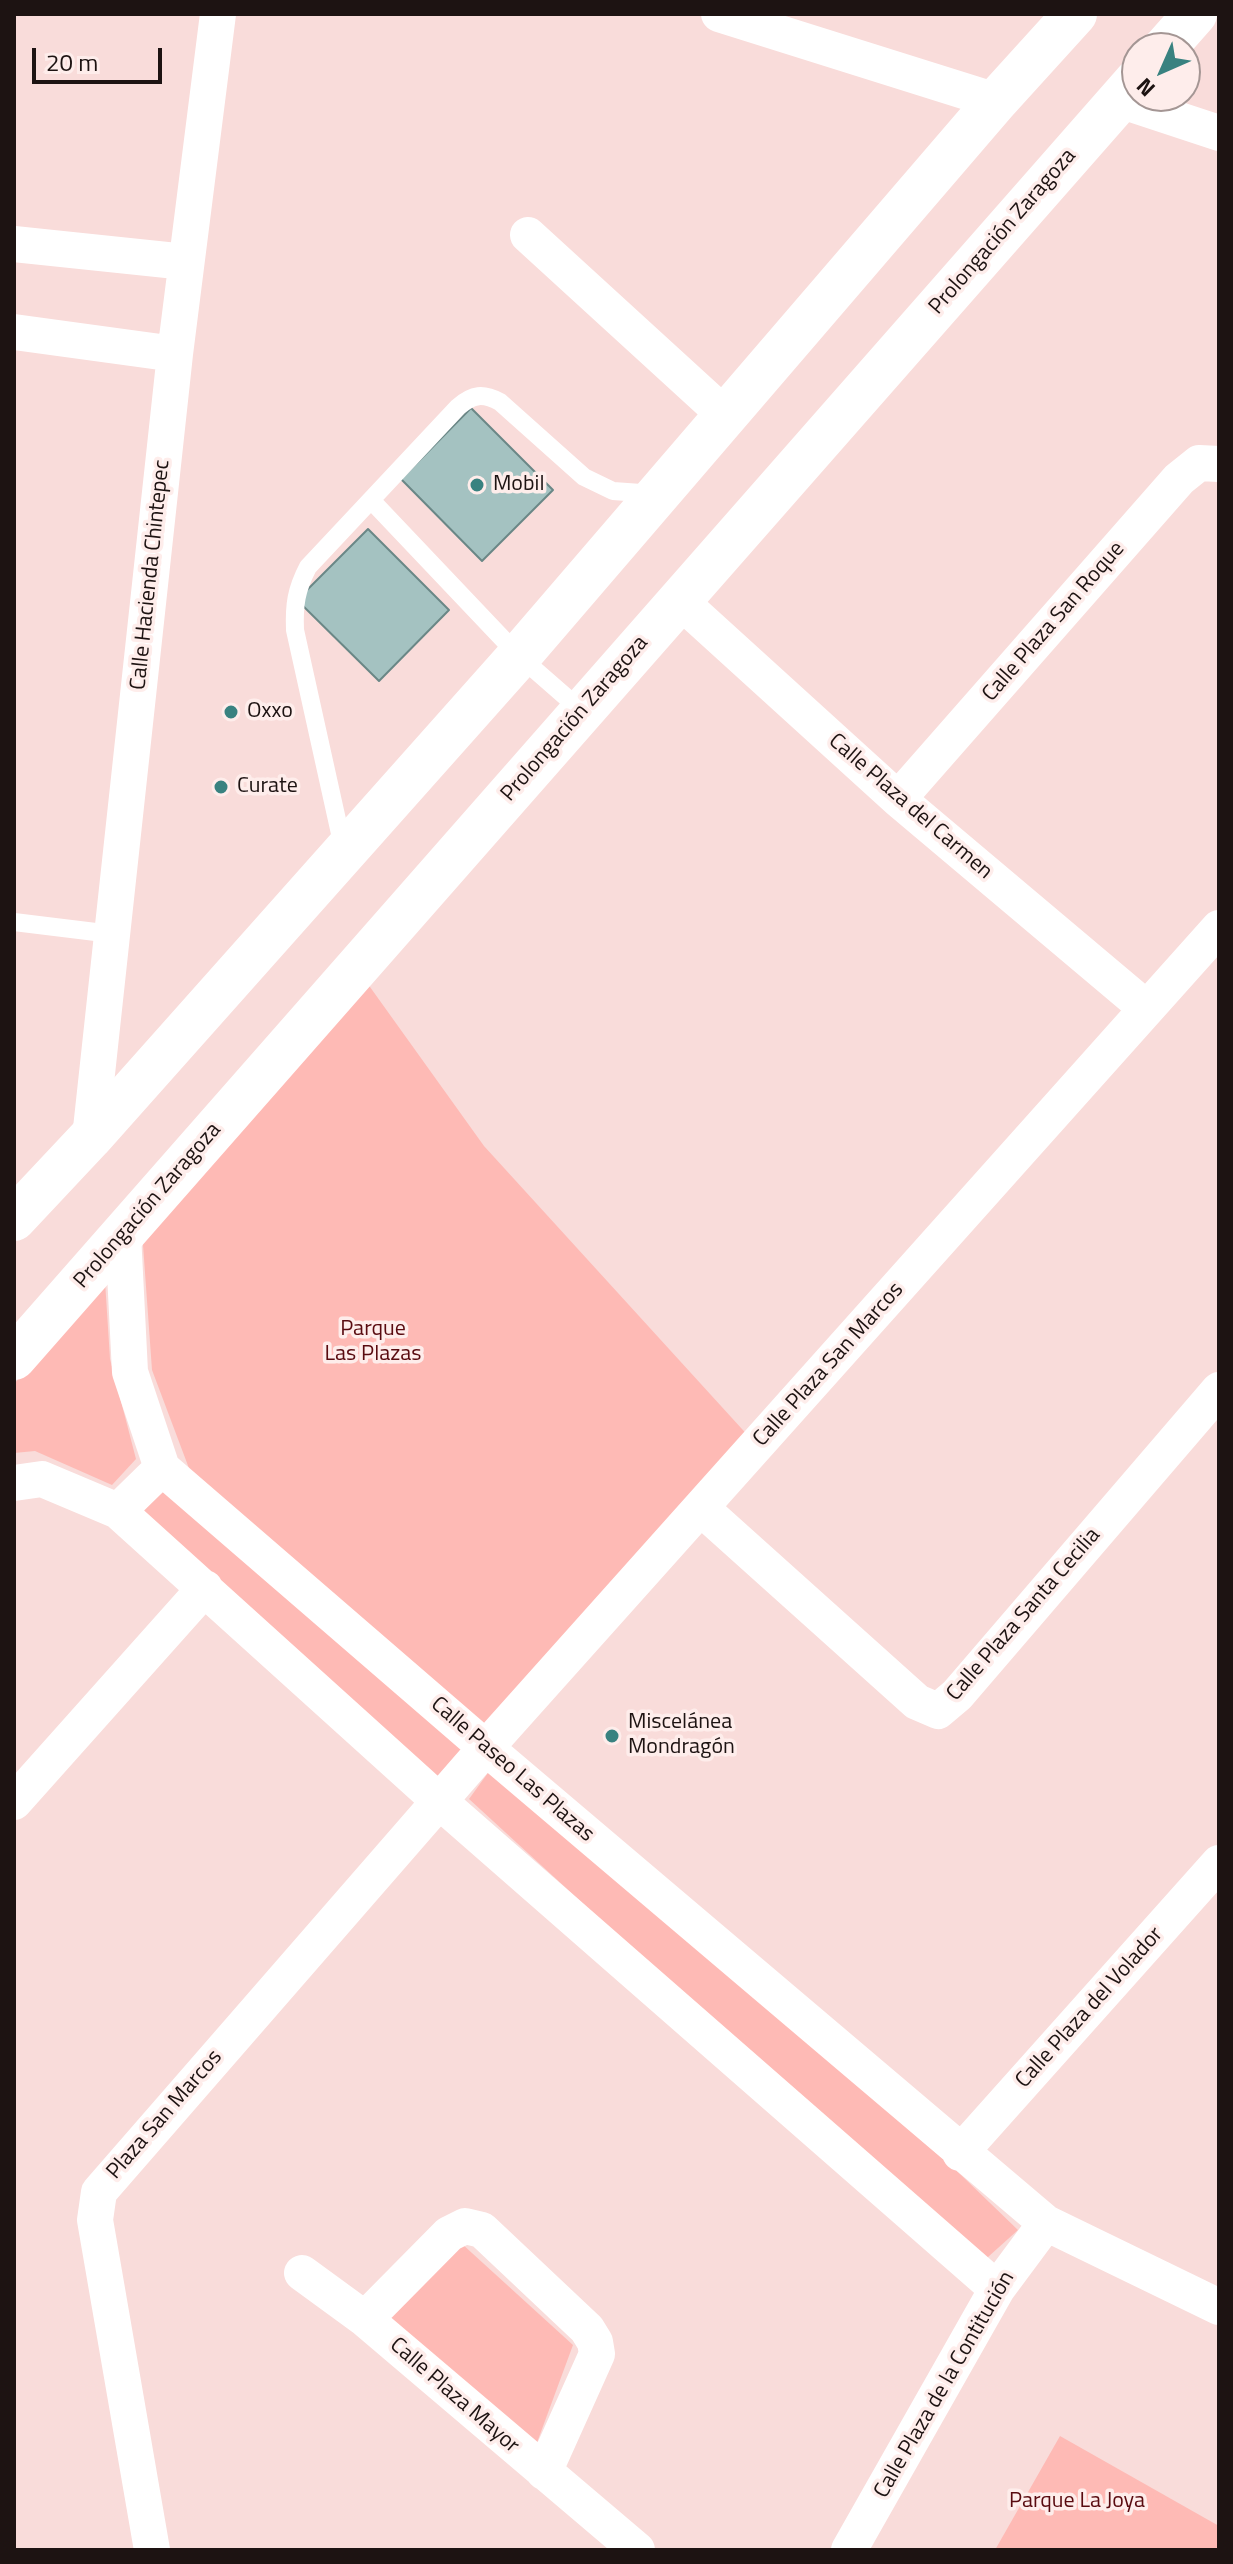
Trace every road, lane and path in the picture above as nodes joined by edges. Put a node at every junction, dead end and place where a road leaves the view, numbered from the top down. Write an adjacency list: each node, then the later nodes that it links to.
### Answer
1 (218, 14): 12 (street, Calle Hacienda Chintepec)
2 (719, 14): 7 (street)
3 (1075, 14): 7 (main road)
4 (1195, 14): 5 (main road)
5 (1179, 32)
6 (1121, 98): 19 (main road, Prolongación Zaragoza)
7 (996, 101): 15 (main road)
8 (1175, 112): 9 (street)
9 (1219, 133)
10 (528, 235): 15 (street)
11 (14, 244): 12 (street)
12 (186, 262): 14 (street, Calle Hacienda Chintepec)
13 (14, 332): 14 (street)
14 (175, 354): 26 (street, Calle Hacienda Chintepec)
15 (726, 416): 17 (main road)
16 (1219, 464): 22 (street, Calle Plaza San Roque)
17 (658, 494): 18 (lane); 20 (main road)
18 (371, 500): 20 (lane); 23 (lane)
19 (679, 600): 21 (main road, Prolongación Zaragoza); 22 (street, Calle Plaza del Carmen)
20 (519, 656): 21 (lane); 23 (main road)
21 (582, 711): 30 (main road, Prolongación Zaragoza)
22 (898, 799): 27 (street, Calle Plaza del Carmen)
23 (344, 852): 28 (main road)
24 (14, 922): 26 (lane)
25 (1219, 928): 27 (street, Calle Plaza San Marcos)
26 (112, 934): 28 (street, Calle Hacienda Chintepec)
27 (1146, 1008): 35 (street, Calle Plaza San Marcos)
28 (90, 1138): 29 (main road)
29 (14, 1219)
30 (123, 1234): 31 (main road, Prolongación Zaragoza); 33 (street)
31 (14, 1358)
32 (1219, 1390): 35 (street, Calle Plaza Santa Cecilia)
33 (162, 1468): 36 (street); 38 (street, Calle Paseo Las Plazas)
34 (14, 1483): 36 (street)
35 (702, 1509): 38 (street, Calle Plaza San Marcos)
36 (118, 1511): 37 (street)
37 (205, 1588): 39 (street); 40 (street)
38 (486, 1748): 39 (street, Calle Plaza San Marcos); 42 (street, Calle Paseo Las Plazas)
39 (439, 1801): 45 (street); 49 (street, Plaza San Marcos)
40 (14, 1802)
41 (1219, 1863): 42 (street, Calle Plaza del Volador)
42 (960, 2153): 43 (street, Calle Paseo Las Plazas)
43 (1046, 2223): 45 (street, Calle Plaza de la Contitución); 46 (street)
44 (302, 2273): 47 (street, Calle Plaza Mayor)
45 (997, 2289): 51 (street, Calle Plaza de la Contitución)
46 (1219, 2307)
47 (365, 2319): 48 (street, Calle Plaza Mayor); 48 (street, Calle Plaza Mayor)
48 (544, 2472): 50 (street, Calle Plaza Mayor)
49 (152, 2550)
50 (637, 2550)
51 (849, 2550)

